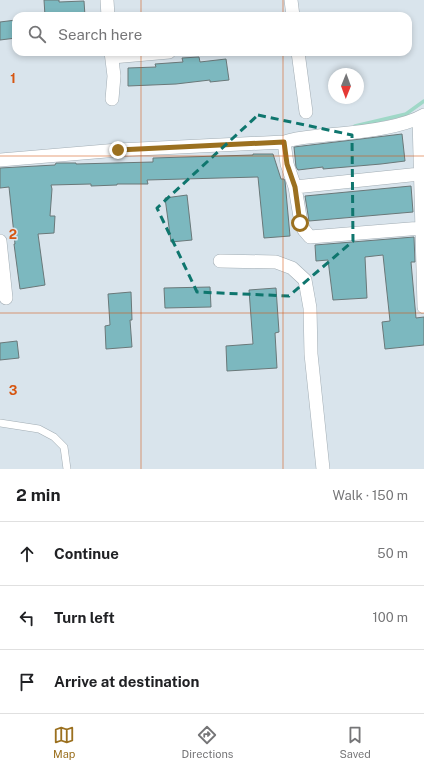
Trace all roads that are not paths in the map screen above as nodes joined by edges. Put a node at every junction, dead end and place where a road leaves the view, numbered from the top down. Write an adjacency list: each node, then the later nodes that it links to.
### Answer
1 (107, 0): 3 (street)
2 (291, 0): 4 (street)
3 (108, 12)
4 (292, 12)
5 (112, 56): 7 (street)
6 (299, 56): 8 (street)
7 (112, 99)
8 (306, 112)
9 (421, 116): 10 (street); 12 (street)
10 (284, 142): 11 (street); 13 (street)
11 (0, 160)
12 (422, 182): 13 (street); 14 (street)
13 (295, 187): 14 (street)
14 (422, 228): 18 (street)
15 (0, 241): 17 (street)
16 (220, 261): 21 (street)
17 (6, 298)
18 (424, 307)
19 (0, 423): 20 (lane)
20 (67, 469)
21 (323, 469)

